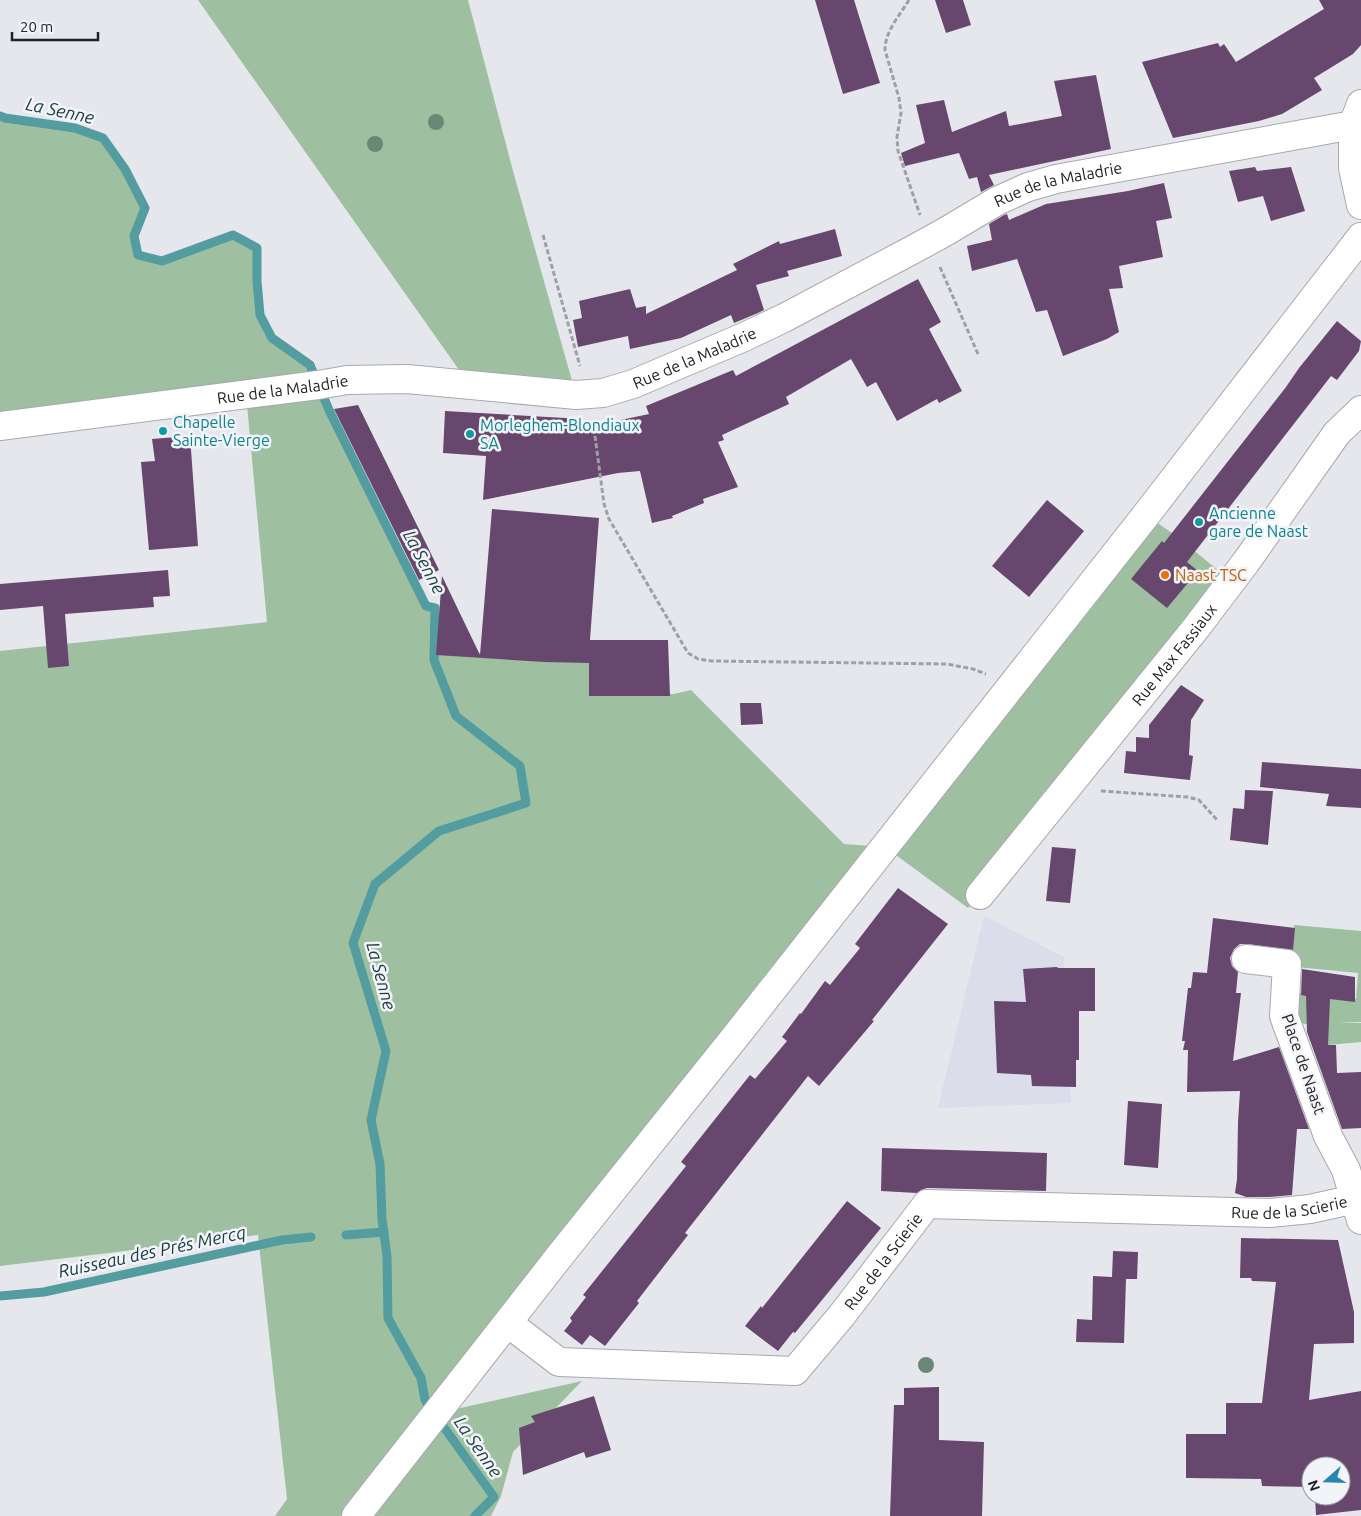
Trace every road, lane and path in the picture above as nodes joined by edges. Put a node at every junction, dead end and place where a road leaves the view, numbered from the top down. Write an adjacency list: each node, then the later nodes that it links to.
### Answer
1 (909, 0): 6 (path)
2 (1357, 114): 3 (street); 6 (street, Rue de la Maladrie)
3 (1361, 205)
4 (543, 234): 8 (path)
5 (1361, 237): 11 (street)
6 (929, 241): 7 (path); 8 (street, Rue de la Maladrie)
7 (978, 354)
8 (588, 395): 10 (street, Rue de la Maladrie); 11 (path)
9 (1361, 410): 12 (street, Rue Max Fassiaux)
10 (0, 426)
11 (1009, 688): 18 (street)
12 (1074, 779): 13 (path); 14 (street, Rue Max Fassiaux)
13 (1218, 822)
14 (980, 895)
15 (1246, 959): 16 (street, Place de Naast)
16 (1354, 1169): 17 (street, Place de Naast)
17 (1358, 1209): 18 (street, Rue de la Scierie)
18 (508, 1323): 19 (street)
19 (356, 1516)

